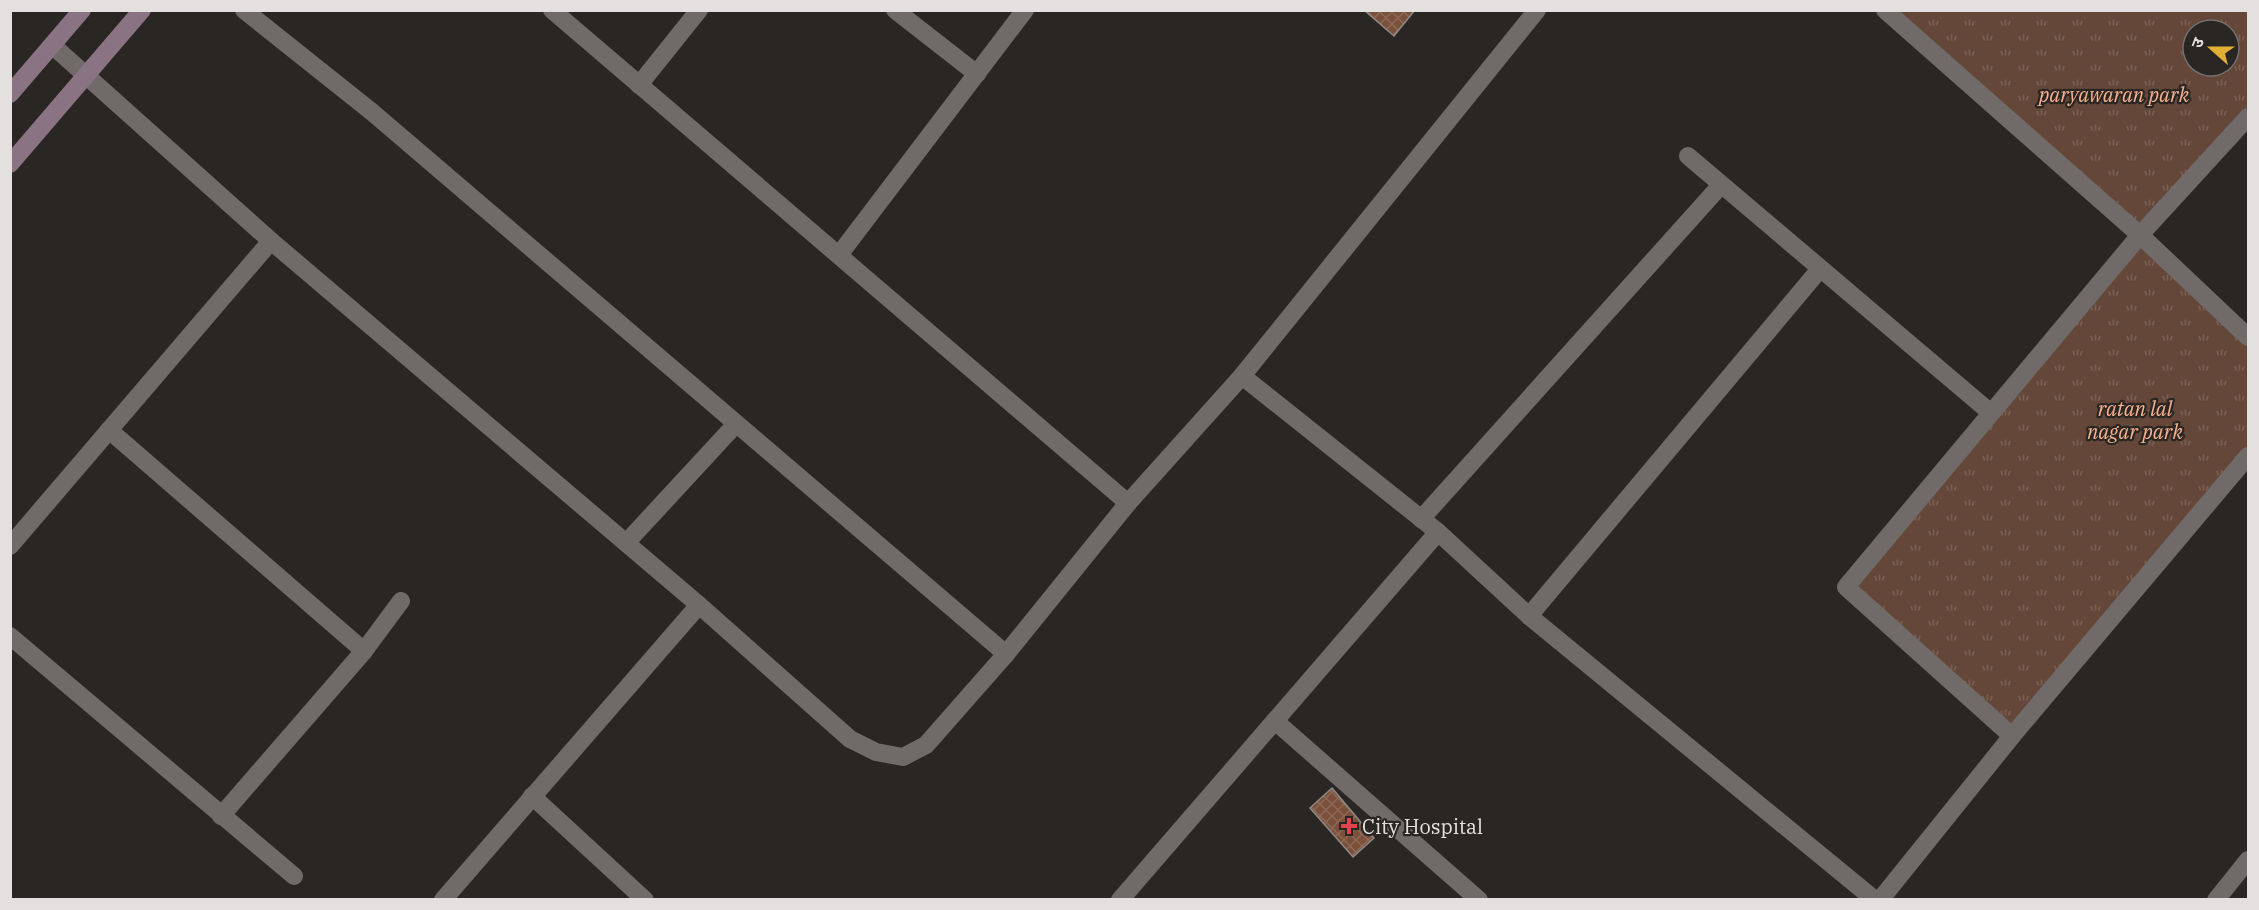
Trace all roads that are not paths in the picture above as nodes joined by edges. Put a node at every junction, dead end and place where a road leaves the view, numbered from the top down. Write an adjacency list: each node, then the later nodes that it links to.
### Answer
1 (82, 10): 10 (street)
2 (142, 10): 12 (street)
3 (244, 10): 26 (street)
4 (552, 10): 13 (street)
5 (699, 10): 13 (street)
6 (895, 10): 11 (street)
7 (1024, 10): 11 (street)
8 (1537, 10): 24 (street)
9 (1885, 10): 19 (street)
10 (52, 45): 12 (street); 14 (street)
11 (977, 74): 21 (street)
12 (86, 75): 17 (street); 20 (street)
13 (639, 85): 21 (street)
14 (10, 94)
15 (2248, 117): 19 (street)
16 (1688, 156): 18 (street)
17 (10, 164)
18 (1721, 185): 22 (street); 30 (street)
19 (2140, 235): 23 (street); 25 (street)
20 (271, 241): 27 (street); 32 (street)
21 (839, 255): 29 (street)
22 (1820, 269): 25 (street); 36 (street)
23 (2248, 337)
24 (1242, 376): 29 (street); 30 (street)
25 (1991, 413): 41 (street)
26 (736, 424): 32 (street); 39 (street)
27 (110, 430): 33 (street); 38 (street)
28 (2248, 456): 41 (street)
29 (1128, 502): 39 (street)
30 (1421, 519): 31 (street)
31 (1438, 532): 36 (street); 40 (street)
32 (626, 543): 35 (street)
33 (10, 546)
34 (401, 601): 38 (street)
35 (699, 605): 39 (street); 42 (street)
36 (1529, 616): 50 (street)
37 (10, 636): 43 (street)
38 (364, 651): 43 (street)
39 (1006, 654)
40 (1275, 721): 46 (street); 49 (street)
41 (2012, 736): 51 (street)
42 (532, 796): 47 (street); 48 (street)
43 (221, 816): 45 (street)
44 (2248, 860): 52 (street)
45 (294, 876)
46 (1129, 897)
47 (443, 900)
48 (645, 900)
49 (1479, 900)
50 (1875, 900)
51 (1880, 900)
52 (2216, 900)

